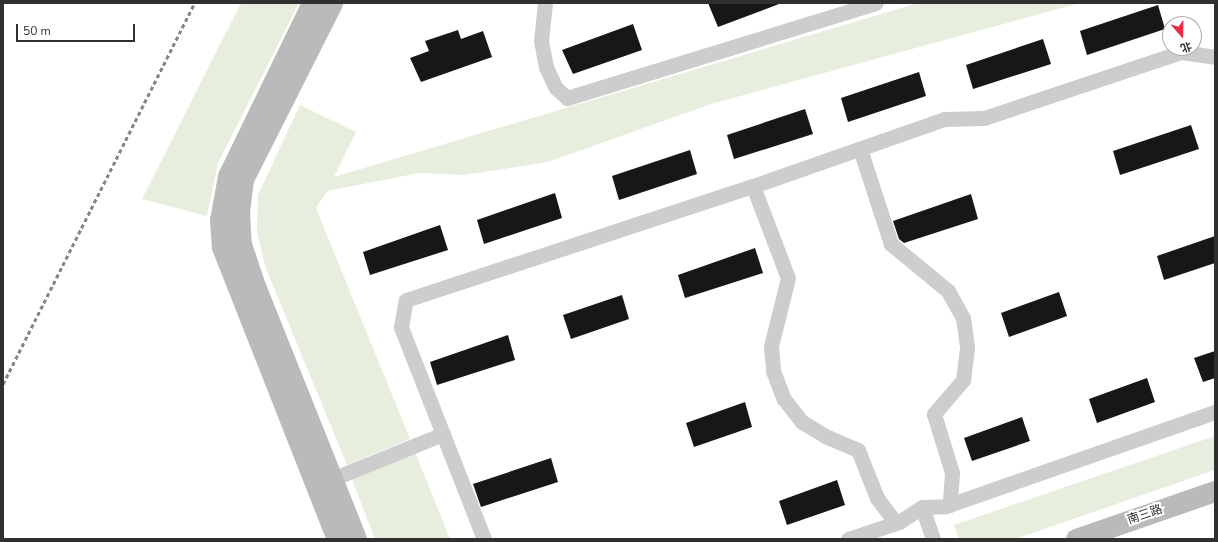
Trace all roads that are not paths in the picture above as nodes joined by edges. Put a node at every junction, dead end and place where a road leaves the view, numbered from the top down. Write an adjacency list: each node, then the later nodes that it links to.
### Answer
1 (312, 3): 16 (main road)
2 (332, 3): 10 (main road)
3 (545, 3): 4 (street)
4 (876, 3)
5 (1215, 57): 6 (street)
6 (860, 149): 7 (street); 13 (street)
7 (753, 186): 9 (street); 15 (street)
8 (1215, 412): 13 (street)
9 (443, 434): 10 (street); 18 (street)
10 (332, 478): 17 (main road)
11 (1215, 491): 21 (main road, 南三路)
12 (1215, 504): 22 (main road, 南三路)
13 (950, 505): 14 (street)
14 (922, 507): 15 (street); 20 (street)
15 (896, 523): 19 (street)
16 (338, 539)
17 (356, 539)
18 (484, 539)
19 (848, 539)
20 (933, 539)
21 (1076, 539)
22 (1115, 539)

